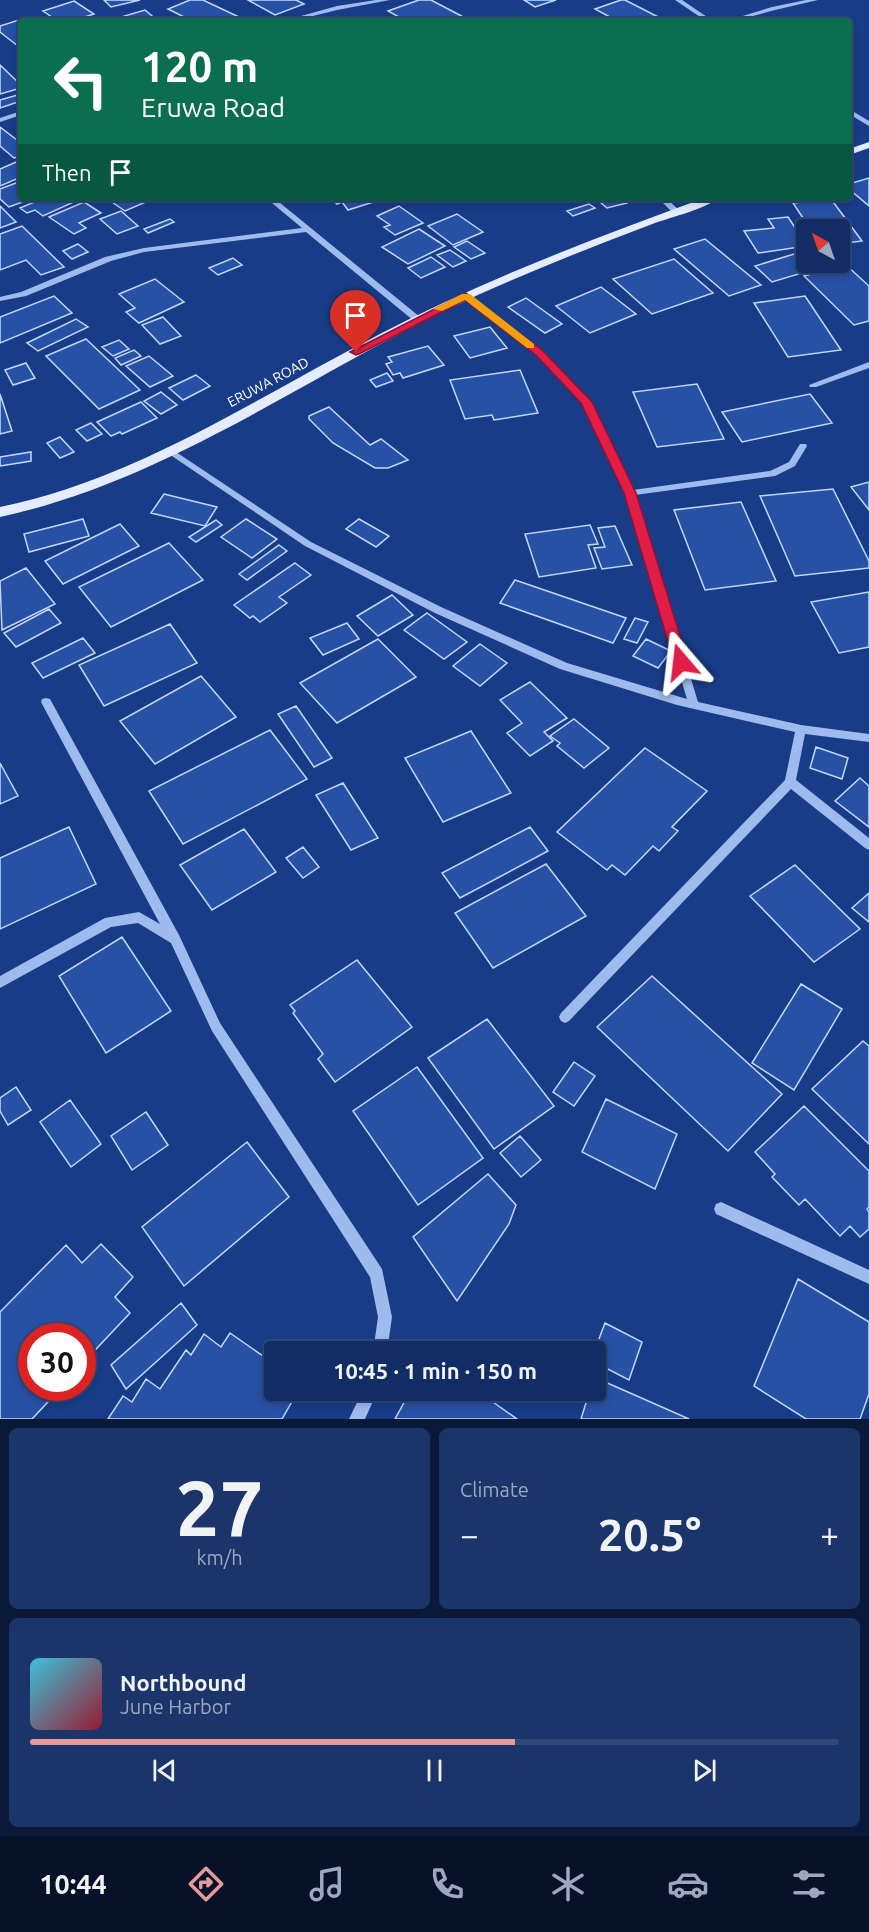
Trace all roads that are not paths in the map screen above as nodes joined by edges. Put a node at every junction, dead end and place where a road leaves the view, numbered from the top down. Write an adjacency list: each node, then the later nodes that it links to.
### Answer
1 (387, 0): 4 (street)
2 (678, 0): 5 (street)
3 (815, 0): 6 (street)
4 (298, 18)
5 (705, 18)
6 (739, 18)
7 (852, 113): 10 (street)
8 (18, 114): 9 (street)
9 (0, 120)
10 (869, 124)
11 (869, 146): 12 (main road)
12 (852, 151)
13 (274, 201): 17 (street)
14 (665, 201): 16 (street)
15 (705, 201): 16 (main road, ERUWA ROAD)
16 (676, 212): 18 (main road, ERUWA ROAD)
17 (309, 229): 19 (street); 20 (street)
18 (466, 296): 20 (main road, ERUWA ROAD); 25 (street)
19 (0, 298)
20 (417, 319): 24 (main road, ERUWA ROAD)
21 (869, 365): 22 (street)
22 (813, 385)
23 (802, 446): 25 (street)
24 (170, 452): 26 (main road, ERUWA ROAD); 28 (street)
25 (630, 493): 28 (street)
26 (0, 512)
27 (46, 702): 33 (street)
28 (694, 705): 29 (street)
29 (801, 729): 30 (street); 31 (street)
30 (868, 735)
31 (790, 782): 32 (street); 35 (street)
32 (869, 846)
33 (175, 939): 34 (street); 38 (street)
34 (0, 982)
35 (565, 1017)
36 (722, 1209): 37 (street)
37 (869, 1277)
38 (382, 1341)
39 (366, 1401): 40 (street)
40 (357, 1419)

